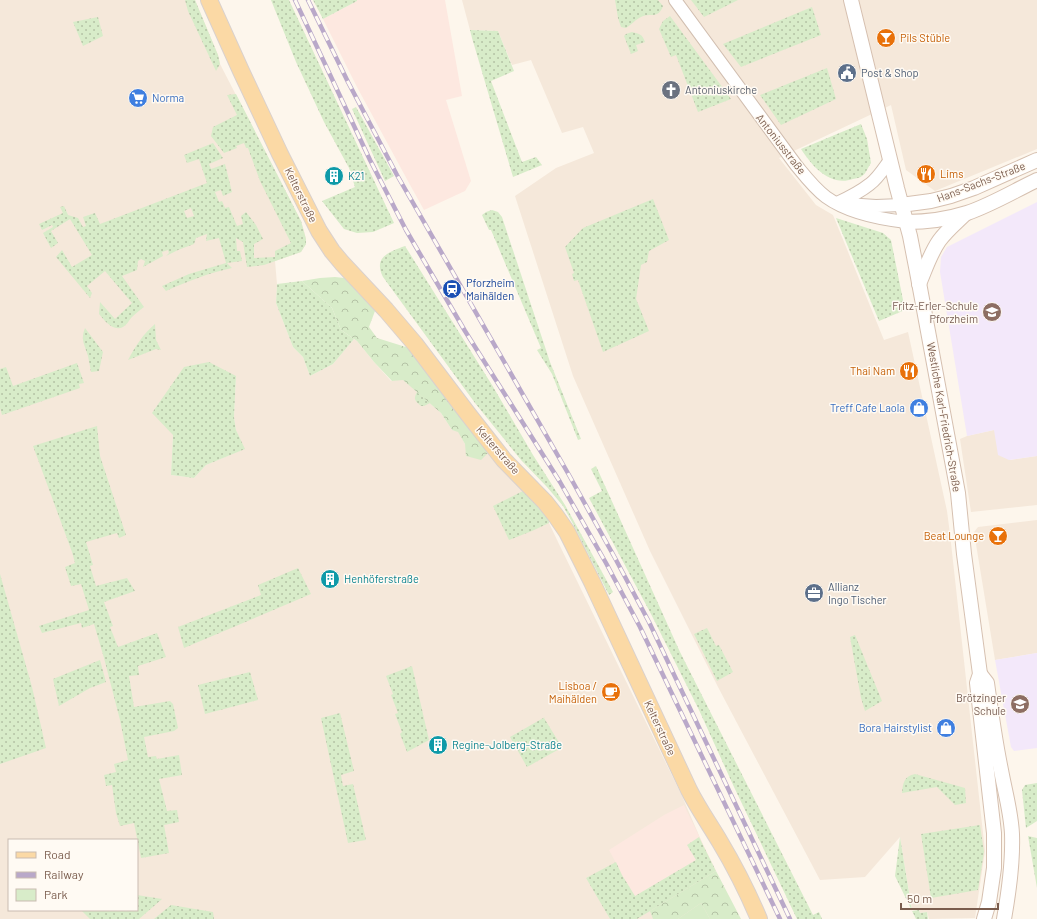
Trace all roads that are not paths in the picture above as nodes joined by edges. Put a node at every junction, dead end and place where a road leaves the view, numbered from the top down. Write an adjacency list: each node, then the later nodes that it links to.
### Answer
1 (209, 0): 13 (main road, Kelterstraße)
2 (675, 0): 7 (street, Antoniusstraße)
3 (851, 0): 4 (main road, Westliche Karl-Friedrich-Straße)
4 (890, 160): 7 (street); 8 (main road, Westliche Karl-Friedrich-Straße)
5 (1037, 160): 8 (main road, Hans-Sachs-Straße)
6 (1037, 180): 9 (main road, Hans-Sachs-Straße)
7 (837, 203): 8 (street, Antoniusstraße); 10 (street, Antoniusstraße)
8 (901, 205): 10 (main road, Westliche Karl-Friedrich-Straße)
9 (967, 213): 10 (main road, Hans-Sachs-Straße); 11 (main road)
10 (906, 222): 11 (main road, Westliche Karl-Friedrich-Straße)
11 (919, 284): 12 (main road, Westliche Karl-Friedrich-Straße)
12 (980, 674): 14 (main road, Westliche Karl-Friedrich-Straße); 15 (main road, Westliche Karl-Friedrich-Straße)
13 (759, 919)
14 (984, 919)
15 (1004, 919)

